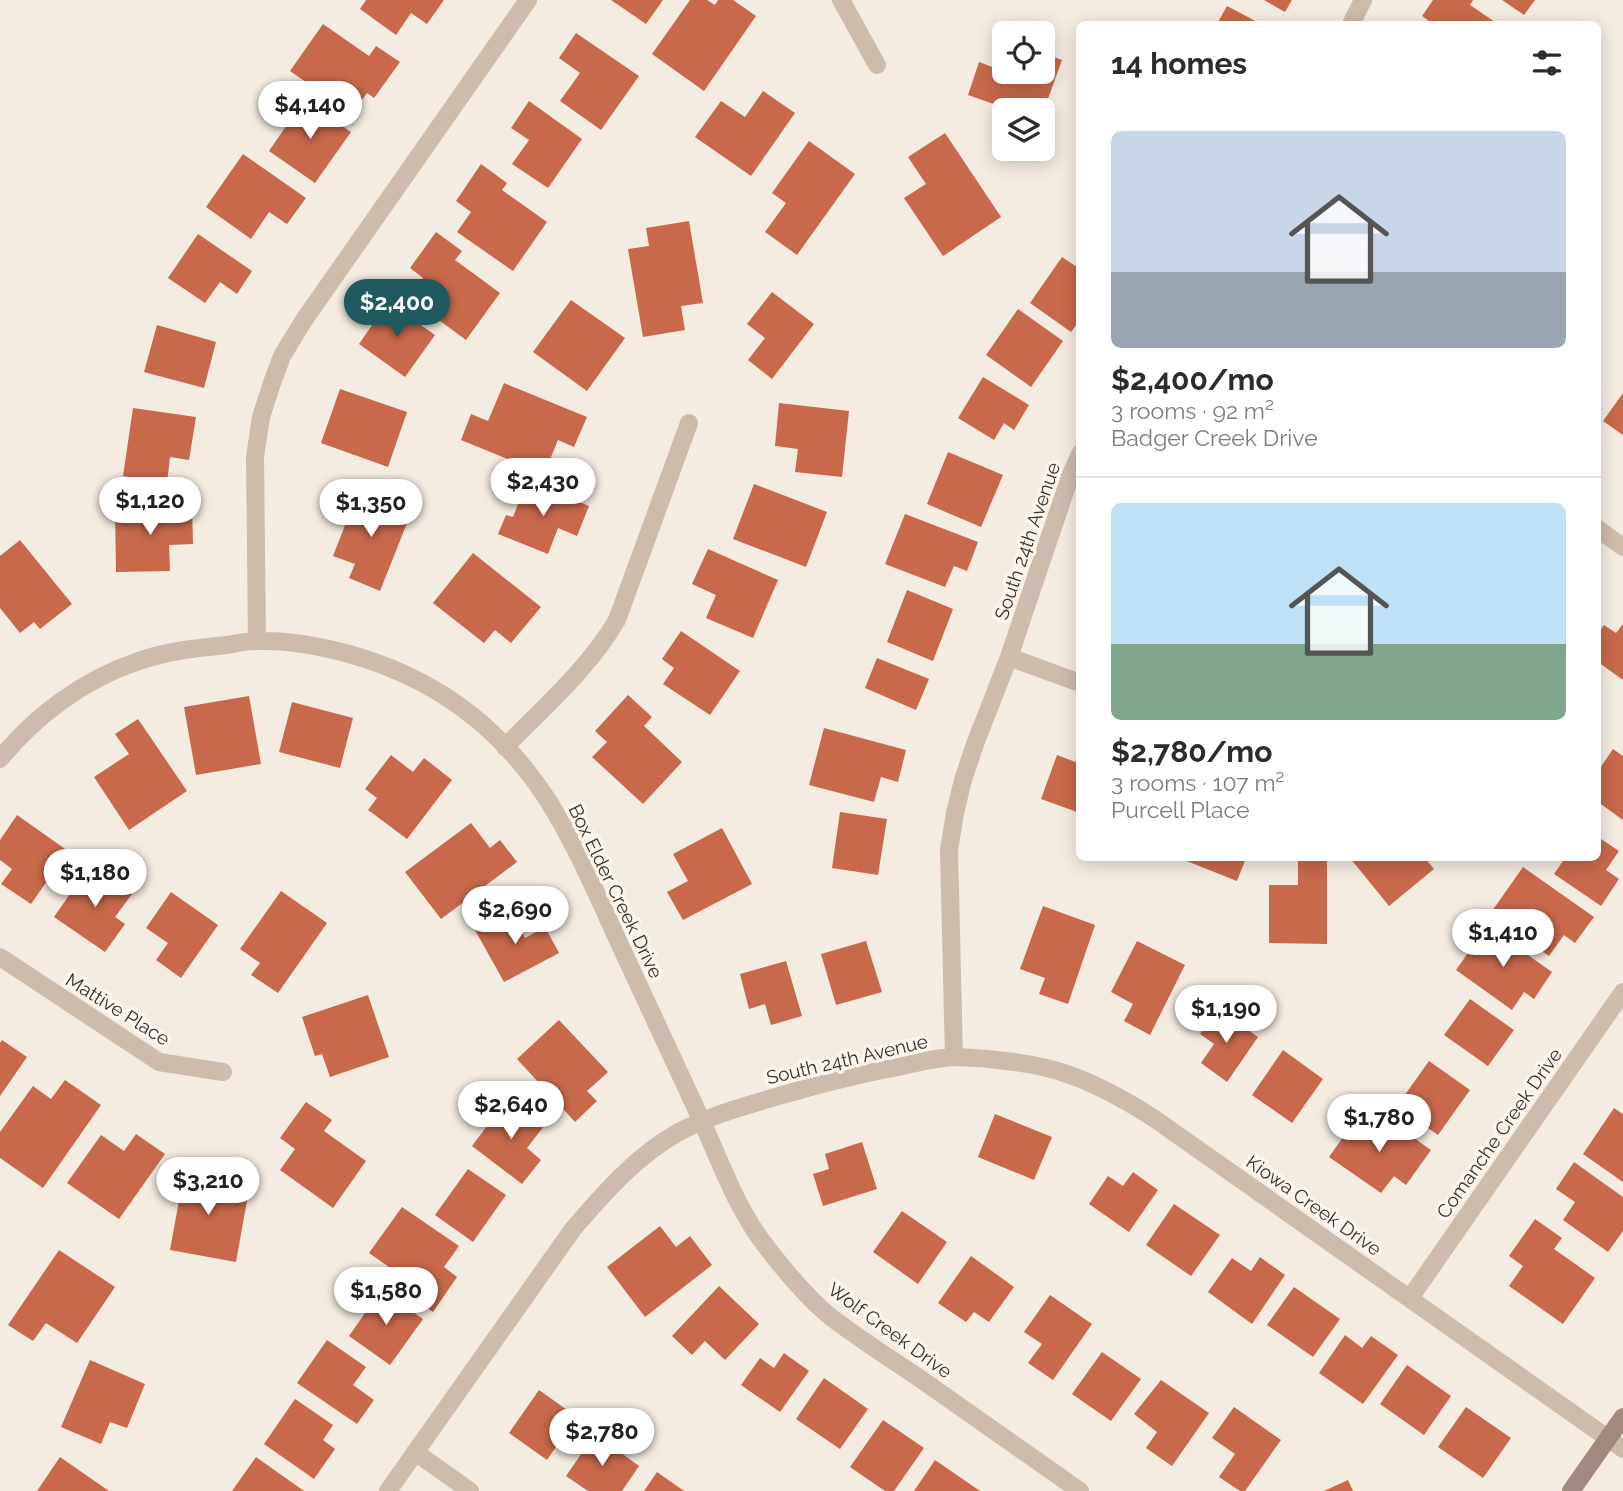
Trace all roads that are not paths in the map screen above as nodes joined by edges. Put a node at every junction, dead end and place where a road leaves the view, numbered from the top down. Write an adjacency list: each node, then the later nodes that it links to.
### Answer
1 (528, 0): 10 (street)
2 (841, 0): 5 (street)
3 (1363, 0): 4 (street)
4 (1352, 21)
5 (877, 65)
6 (689, 423): 13 (street)
7 (1076, 463): 11 (street, South 24th Avenue)
8 (1601, 531): 9 (street)
9 (1623, 547)
10 (257, 641): 13 (street, Box Elder Creek Drive); 14 (street, Box Elder Creek Drive)
11 (1009, 657): 12 (street); 17 (street, South 24th Avenue)
12 (1076, 682)
13 (505, 747): 19 (street, Box Elder Creek Drive)
14 (0, 760)
15 (0, 957): 18 (street, Mattive Place)
16 (1623, 992): 20 (street, Comanche Creek Drive)
17 (954, 1057): 19 (street, South 24th Avenue); 20 (street, Kiowa Creek Drive)
18 (223, 1072)
19 (702, 1122): 24 (street, South 24th Avenue); 27 (street, Wolf Creek Drive)
20 (1409, 1298): 22 (street, Kiowa Creek Drive)
21 (1623, 1417): 22 (main road)
22 (1608, 1438): 23 (street, Kiowa Creek Drive); 28 (main road)
23 (1623, 1449)
24 (415, 1452): 25 (street, South 24th Avenue); 26 (street)
25 (388, 1491)
26 (470, 1491)
27 (1080, 1491)
28 (1571, 1491)

